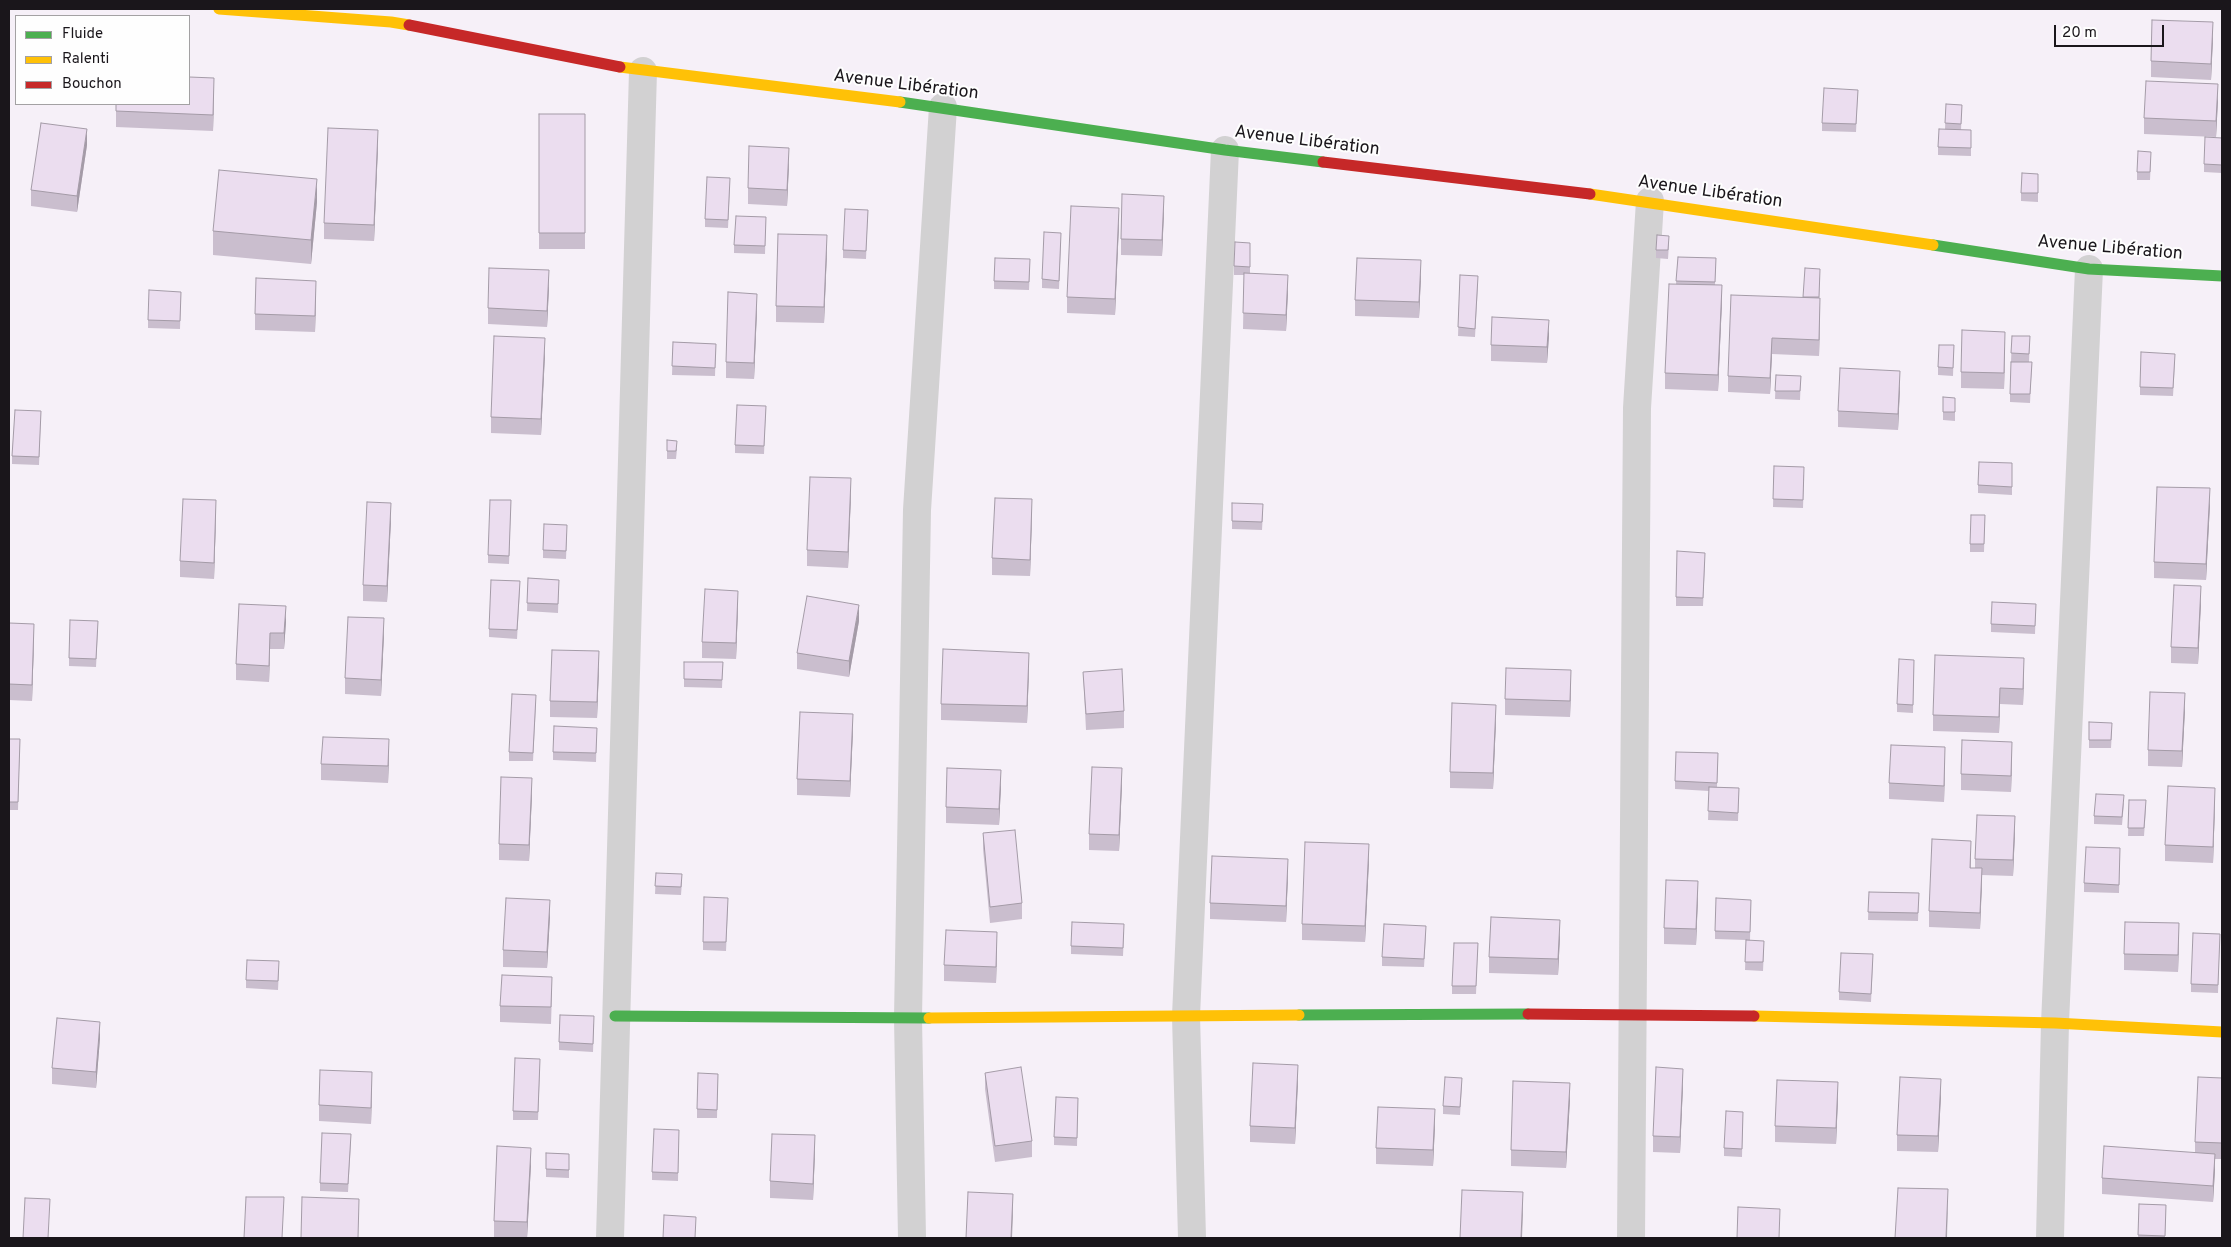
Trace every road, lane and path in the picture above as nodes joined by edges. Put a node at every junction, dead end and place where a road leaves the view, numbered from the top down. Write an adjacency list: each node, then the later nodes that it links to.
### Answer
1 (219, 9): 3 (street, Avenue Libération)
2 (393, 9): 3 (street)
3 (391, 22): 4 (street, Avenue Libération)
4 (643, 71): 5 (street, Avenue Libération); 11 (street)
5 (943, 107): 6 (street, Avenue Libération); 13 (street)
6 (1225, 150): 7 (street, Avenue Libération); 12 (street)
7 (1650, 201): 8 (street, Avenue Libération); 10 (street)
8 (2089, 269): 9 (street, Avenue Libération); 14 (street)
9 (2222, 276)
10 (1634, 1013): 12 (street); 14 (street); 19 (street)
11 (615, 1016): 13 (street); 16 (street)
12 (1186, 1016): 13 (street); 18 (street)
13 (908, 1018): 17 (street)
14 (2054, 1023): 15 (street); 20 (street)
15 (2222, 1032)
16 (610, 1238)
17 (912, 1238)
18 (1192, 1238)
19 (1631, 1238)
20 (2050, 1238)

